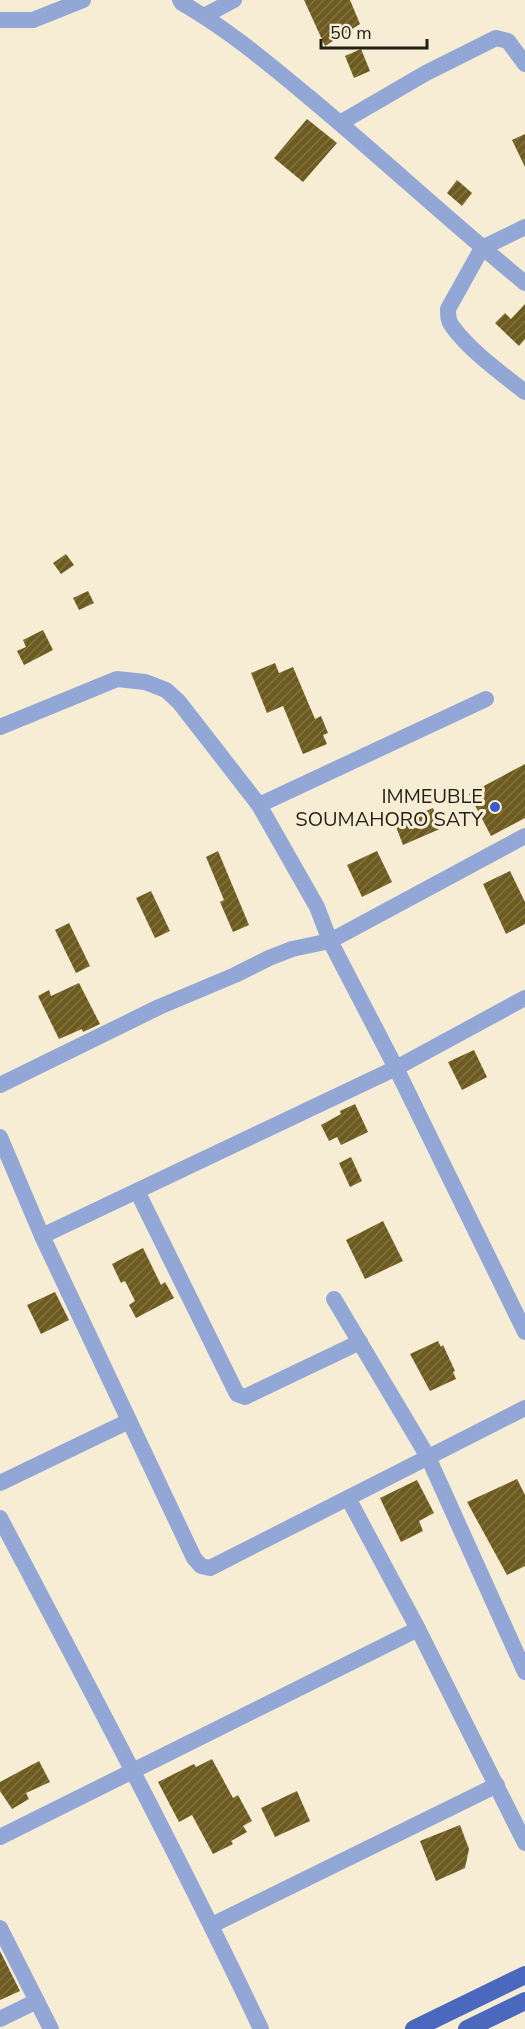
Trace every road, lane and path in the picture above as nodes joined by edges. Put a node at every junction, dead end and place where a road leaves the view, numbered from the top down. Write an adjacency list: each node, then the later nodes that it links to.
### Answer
1 (83, 0): 5 (street)
2 (180, 0): 4 (street)
3 (234, 0): 4 (street)
4 (204, 16): 7 (street)
5 (0, 20)
6 (525, 64): 7 (street)
7 (340, 123): 9 (street)
8 (525, 227): 9 (street)
9 (482, 248): 10 (street); 11 (street)
10 (525, 283)
11 (525, 392)
12 (486, 699): 14 (street)
13 (0, 727): 14 (street)
14 (259, 805): 16 (street)
15 (525, 836): 16 (street)
16 (330, 941): 18 (street); 19 (street)
17 (525, 998): 18 (street)
18 (396, 1068): 21 (street); 24 (street)
19 (0, 1085)
20 (0, 1137): 22 (street)
21 (137, 1191): 22 (street); 25 (street)
22 (42, 1236): 27 (street)
23 (334, 1299): 25 (street)
24 (525, 1332)
25 (360, 1342): 28 (street)
26 (525, 1408): 28 (street)
27 (129, 1421): 29 (street); 30 (street)
28 (428, 1457): 30 (street); 33 (street)
29 (0, 1483)
30 (348, 1498): 32 (street)
31 (0, 1518): 34 (street)
32 (418, 1629): 34 (street); 35 (street)
33 (525, 1672)
34 (133, 1770): 36 (street); 38 (street)
35 (497, 1785): 37 (street); 38 (street)
36 (0, 1837)
37 (525, 1843)
38 (212, 1925): 45 (street)
39 (0, 1928): 41 (street)
40 (525, 1975): 46 (main road)
41 (37, 2001): 43 (street); 44 (street)
42 (525, 2001): 47 (main road)
43 (0, 2019)
44 (51, 2029)
45 (261, 2029)
46 (414, 2029)
47 (467, 2029)

